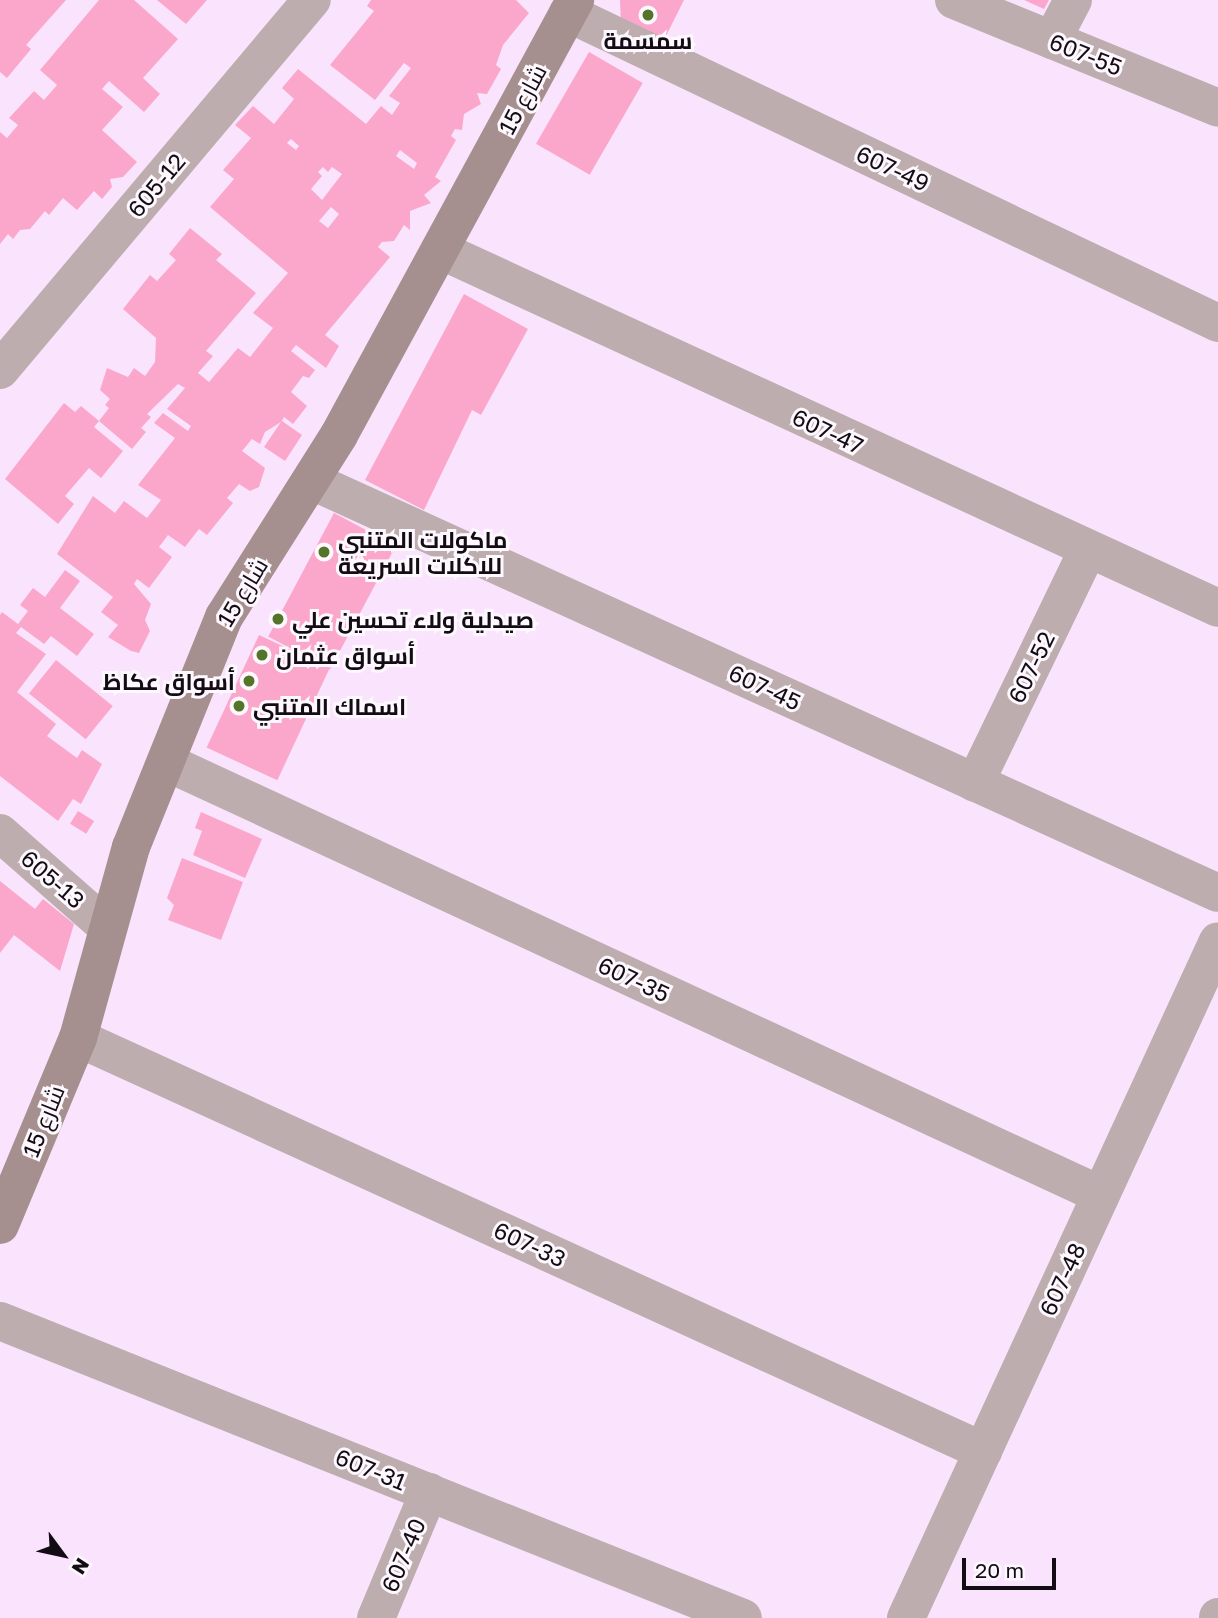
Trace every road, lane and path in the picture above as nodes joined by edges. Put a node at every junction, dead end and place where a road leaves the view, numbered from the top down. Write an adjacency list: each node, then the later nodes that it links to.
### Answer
1 (312, 0): 9 (street, 605-12)
2 (954, 0): 5 (street, 607-55)
3 (1073, 0): 5 (street)
4 (572, 6): 7 (street, شارع 15); 8 (street, 607-49)
5 (1052, 40): 6 (street, 607-55)
6 (1218, 108)
7 (440, 250): 10 (street, شارع 15); 11 (street, 607-47)
8 (1218, 323)
9 (0, 370)
10 (312, 481): 13 (street, شارع 15); 14 (street, 607-45)
11 (1087, 551): 12 (street, 607-47); 14 (street, 607-52)
12 (1218, 608)
13 (166, 762): 17 (street, شارع 15); 20 (street, 607-35)
14 (975, 783): 16 (street, 607-45)
15 (0, 833): 17 (street, 605-13)
16 (1218, 893)
17 (106, 926): 19 (street, شارع 15)
18 (1218, 941): 20 (street, 607-48)
19 (78, 1038): 21 (street, شارع 15); 23 (street, 607-33)
20 (1101, 1195): 23 (street, 607-48)
21 (0, 1225)
22 (0, 1321): 24 (street, 607-31)
23 (983, 1451): 28 (street, 607-48)
24 (429, 1492): 25 (street, 607-31); 26 (street, 607-40)
25 (690, 1608): 27 (street, 607-31)
26 (376, 1618)
27 (743, 1618)
28 (905, 1618)

